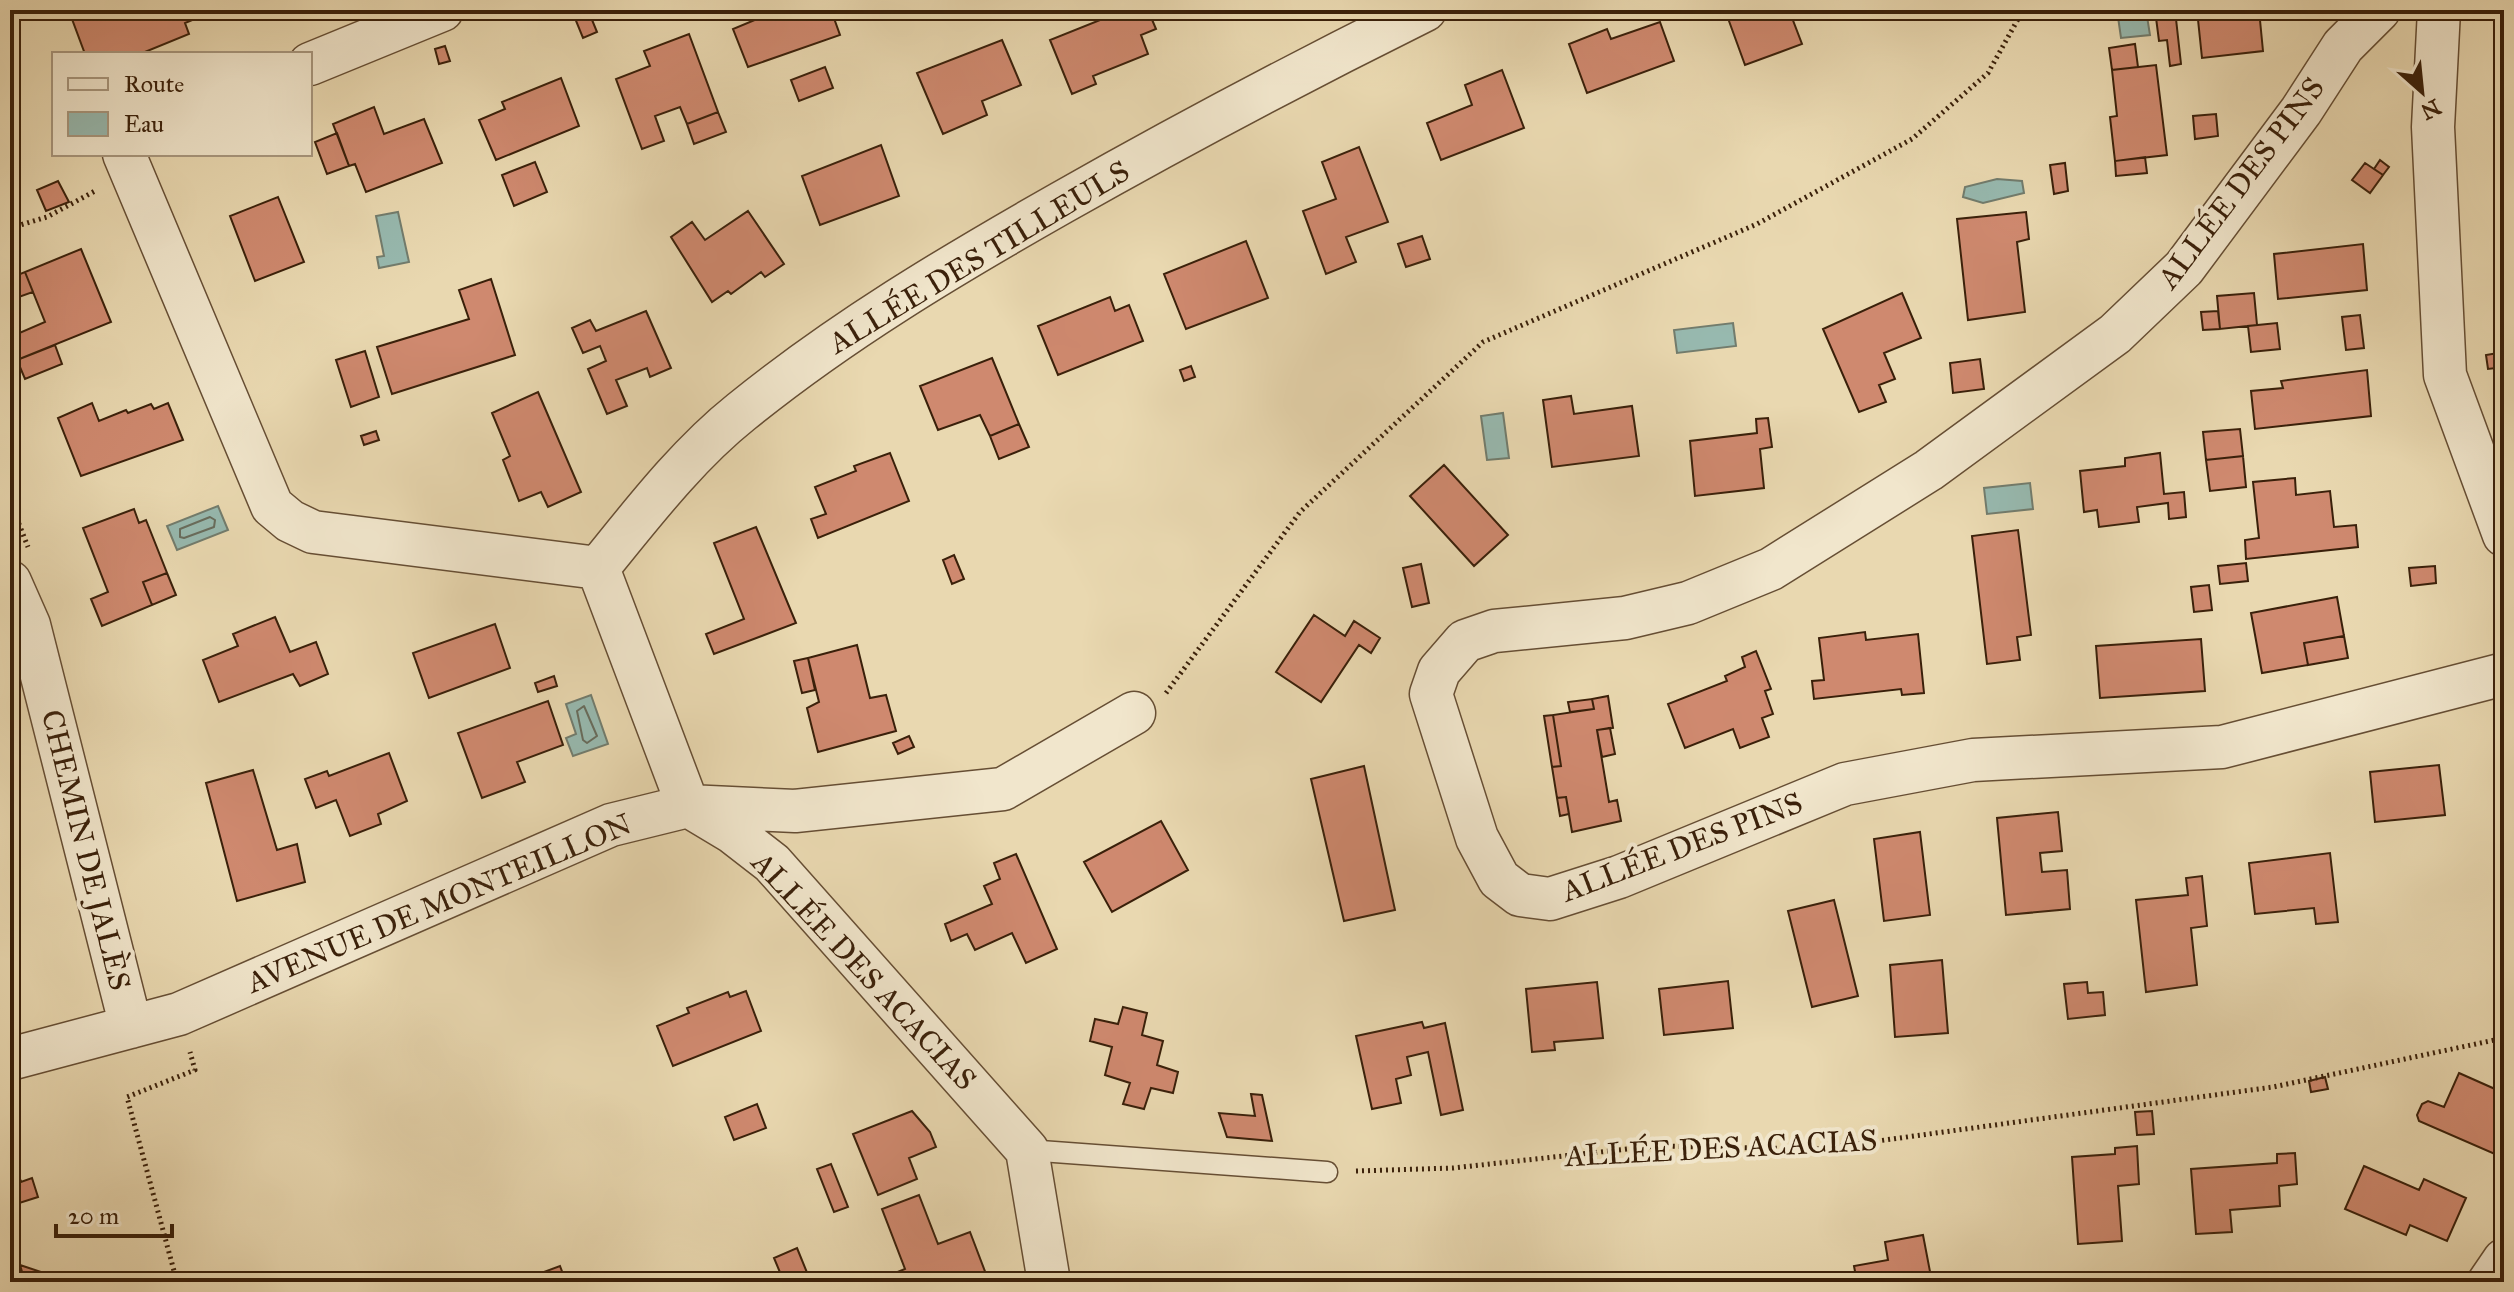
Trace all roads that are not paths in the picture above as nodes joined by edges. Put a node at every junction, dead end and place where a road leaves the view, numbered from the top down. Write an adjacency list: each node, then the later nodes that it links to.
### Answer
1 (442, 10): 5 (street)
2 (1425, 10): 8 (street, ALLÉE DES TILLEULS)
3 (2379, 10): 10 (street, ALLÉE DES PINS)
4 (2439, 10): 7 (street)
5 (312, 63)
6 (128, 163): 8 (street)
7 (2504, 535)
8 (598, 568): 12 (street)
9 (10, 582): 13 (street, CHEMIN DE JALÈS)
10 (2504, 674)
11 (1134, 713): 12 (street, AVENUE DE MONTEILLON)
12 (688, 806): 13 (street, AVENUE DE MONTEILLON); 15 (street, ALLÉE DES ACACIAS)
13 (131, 1027): 14 (street, AVENUE DE MONTEILLON)
14 (10, 1059)
15 (1027, 1150): 16 (lane); 18 (street)
16 (1327, 1172)
17 (2504, 1260): 19 (street)
18 (1049, 1282)
19 (2489, 1282)

